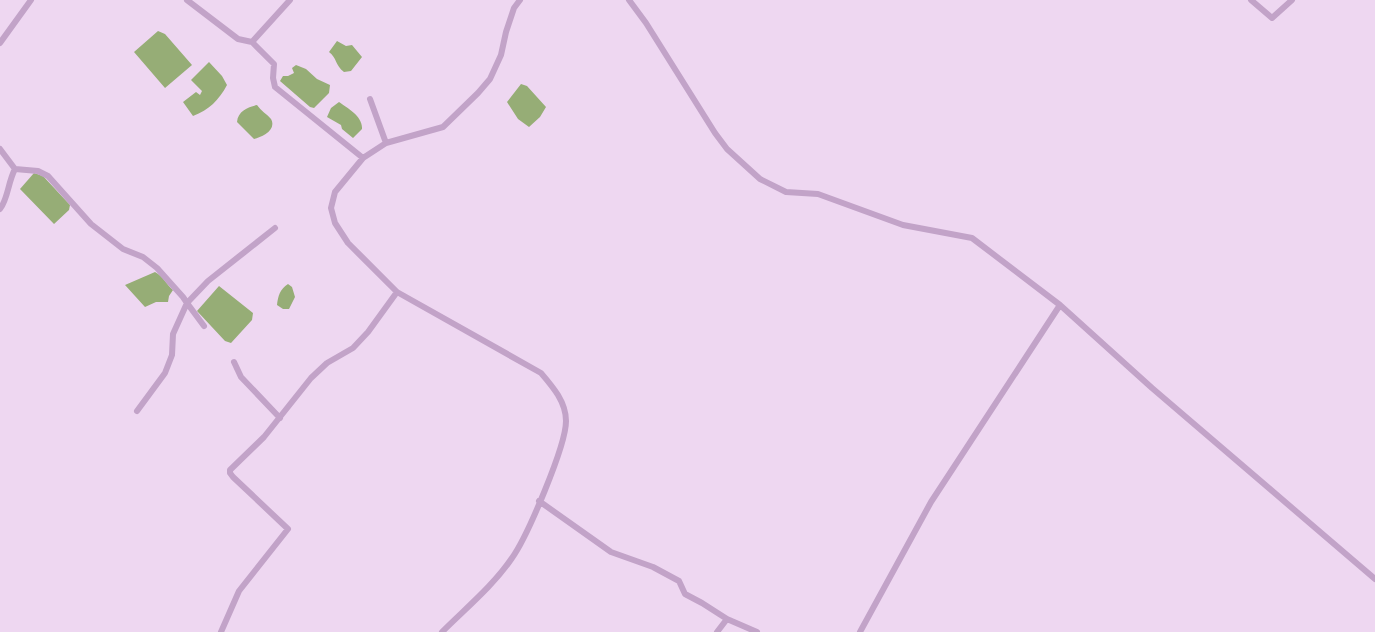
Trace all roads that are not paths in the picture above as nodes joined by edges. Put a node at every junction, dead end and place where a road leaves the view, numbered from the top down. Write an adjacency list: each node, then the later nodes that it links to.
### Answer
1 (30, 0): 9 (street)
2 (187, 0): 8 (street)
3 (290, 0): 8 (street)
4 (520, 0): 11 (street)
5 (629, 0): 19 (street)
6 (1251, 0): 7 (street)
7 (1292, 0)
8 (252, 42): 13 (street)
9 (0, 43)
10 (369, 99): 11 (street)
11 (386, 143): 13 (street)
12 (0, 149): 14 (street)
13 (363, 158): 17 (street)
14 (15, 169): 15 (street); 18 (street)
15 (0, 209)
16 (275, 228): 18 (street)
17 (398, 292): 23 (street); 24 (street)
18 (187, 303): 20 (street); 22 (street)
19 (1060, 305): 25 (street); 31 (street)
20 (204, 326)
21 (234, 362): 23 (street)
22 (137, 411)
23 (280, 418): 27 (street)
24 (539, 501): 26 (street); 28 (street)
25 (1375, 579)
26 (727, 619): 29 (street); 30 (street)
27 (221, 632)
28 (442, 632)
29 (717, 632)
30 (757, 632)
31 (860, 632)

